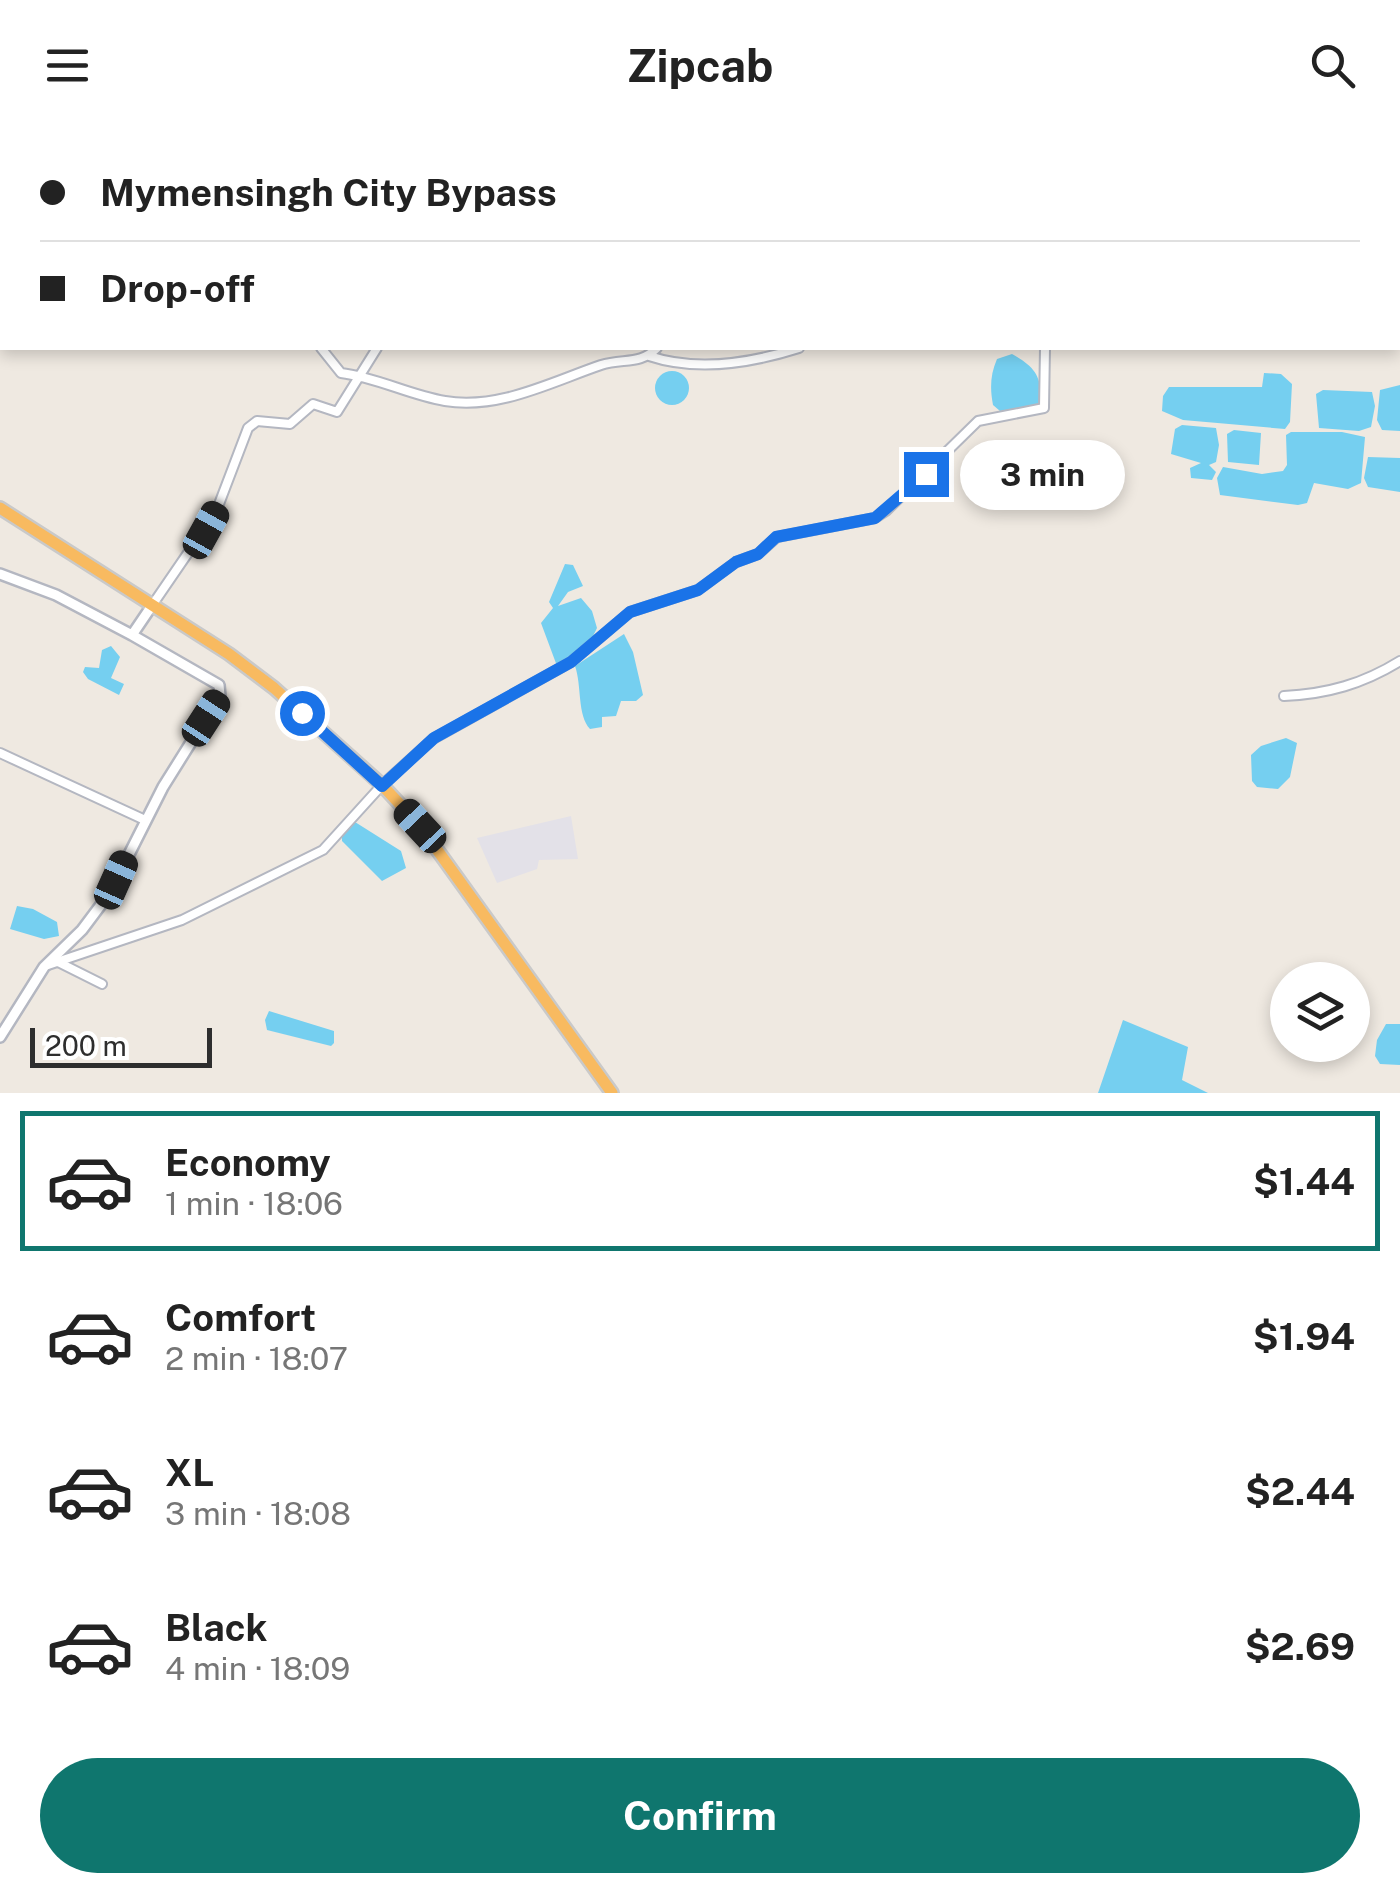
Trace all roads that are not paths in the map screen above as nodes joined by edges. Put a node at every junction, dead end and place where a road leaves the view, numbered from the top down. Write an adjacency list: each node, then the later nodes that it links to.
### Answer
1 (322, 350): 7 (street)
2 (376, 350): 7 (street)
3 (656, 350): 6 (street)
4 (792, 350): 6 (street)
5 (1045, 350): 15 (street)
6 (650, 356): 7 (street)
7 (362, 375): 10 (street)
8 (0, 508): 10 (highway)
9 (0, 574): 11 (street)
10 (153, 604): 11 (street); 15 (highway)
11 (132, 634): 16 (street)
12 (1400, 661): 13 (street)
13 (1284, 696)
14 (0, 753): 16 (street)
15 (382, 786): 17 (street); 23 (highway)
16 (145, 820): 18 (street)
17 (58, 962): 18 (street); 19 (street)
18 (44, 967): 21 (street)
19 (102, 984)
20 (0, 1013): 21 (street)
21 (12, 1019): 22 (street)
22 (0, 1037)
23 (612, 1093)

